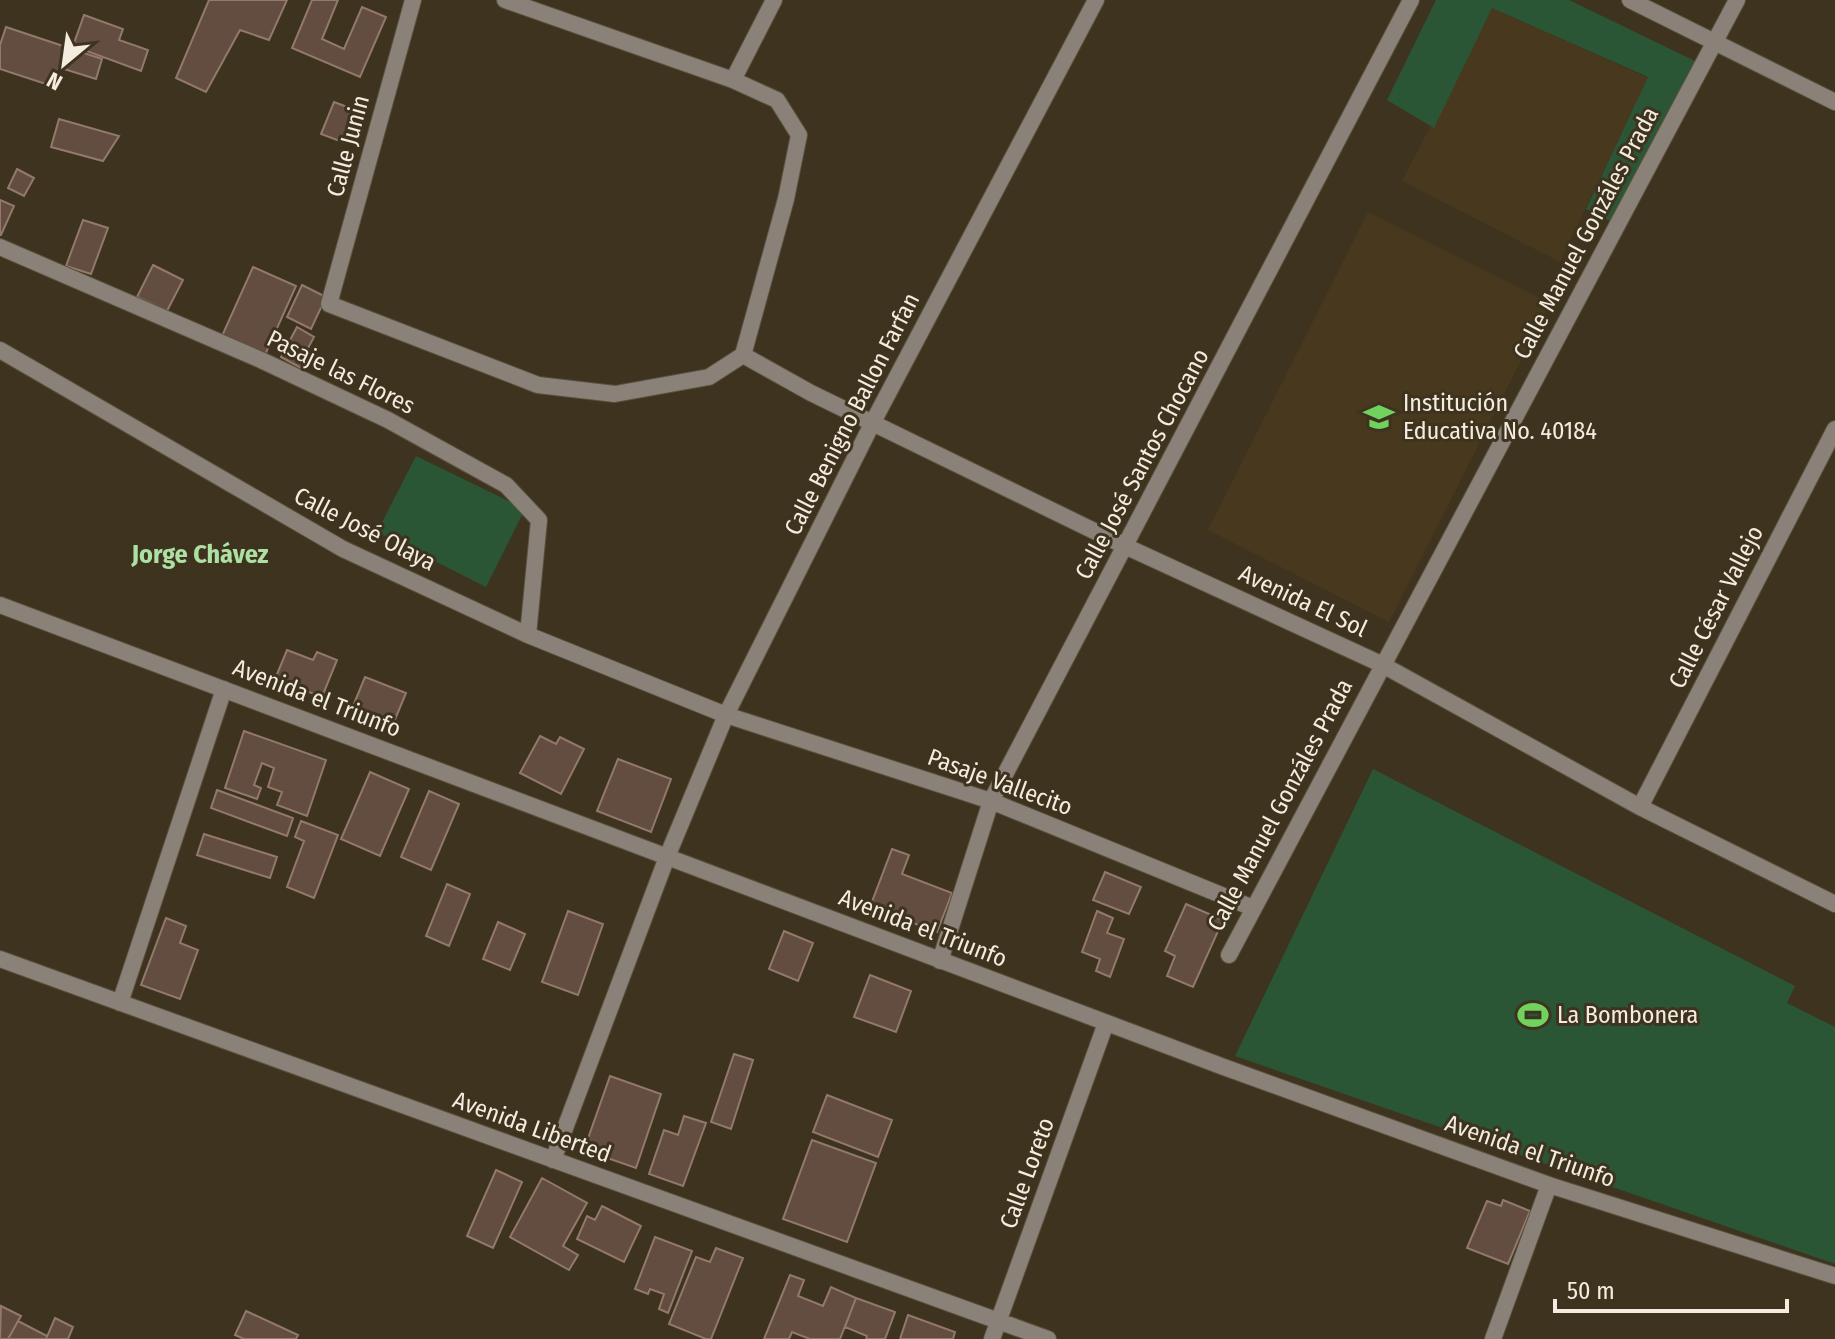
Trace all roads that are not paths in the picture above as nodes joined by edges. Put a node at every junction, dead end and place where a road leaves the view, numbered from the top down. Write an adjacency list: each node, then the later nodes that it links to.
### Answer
1 (413, 0): 13 (street, Calle Junin)
2 (505, 0): 9 (street)
3 (774, 0): 9 (street)
4 (1096, 0): 14 (street, Calle Benigno Ballon Farfan)
5 (1411, 0): 16 (street, Calle José Santos Chocano)
6 (1630, 0): 8 (street)
7 (1737, 0): 8 (street, Calle Manuel Gonzáles Prada)
8 (1715, 43): 10 (street); 19 (street, Calle Manuel Gonzáles Prada)
9 (733, 80): 13 (street)
10 (1835, 102)
11 (0, 247): 18 (street, Pasaje las Flores)
12 (0, 350): 18 (street, Calle José Olaya)
13 (743, 355): 14 (street, Avenida El Sol)
14 (873, 422): 16 (street, Avenida El Sol); 21 (street, Calle Benigno Ballon Farfan)
15 (1835, 429): 23 (street, Calle César Vallejo)
16 (1127, 547): 19 (street, Avenida El Sol); 22 (street, Calle José Santos Chocano)
17 (0, 605): 20 (street, Avenida el Triunfo)
18 (528, 635): 21 (street, Calle José Olaya)
19 (1381, 664): 23 (street, Avenida El Sol); 26 (street, Calle Manuel Gonzáles Prada)
20 (224, 689): 24 (street, Avenida el Triunfo); 30 (street)
21 (726, 715): 22 (street, Pasaje Vallecito); 24 (street, Calle Benigno Ballon Farfan)
22 (991, 801): 26 (street, Pasaje Vallecito); 29 (street, Calle José Santos Chocano)
23 (1640, 807): 25 (street, Avenida El Sol)
24 (667, 857): 29 (street, Avenida el Triunfo); 32 (street, Calle Benigno Ballon Farfan)
25 (1835, 904)
26 (1253, 908): 27 (street, Calle Manuel Gonzáles Prada)
27 (1229, 955)
28 (0, 959): 30 (street, Avenida Liberted)
29 (940, 961): 31 (street, Avenida el Triunfo)
30 (120, 1003): 32 (street, Avenida Liberted)
31 (1106, 1023): 33 (street, Avenida el Triunfo); 35 (street, Calle Loreto)
32 (553, 1160): 35 (street, Avenida Liberted)
33 (1549, 1185): 34 (street, Avenida el Triunfo); 38 (street)
34 (1835, 1276)
35 (999, 1321): 36 (street, Calle Loreto); 37 (street, Avenida Liberted)
36 (992, 1339)
37 (1048, 1339)
38 (1493, 1339)

